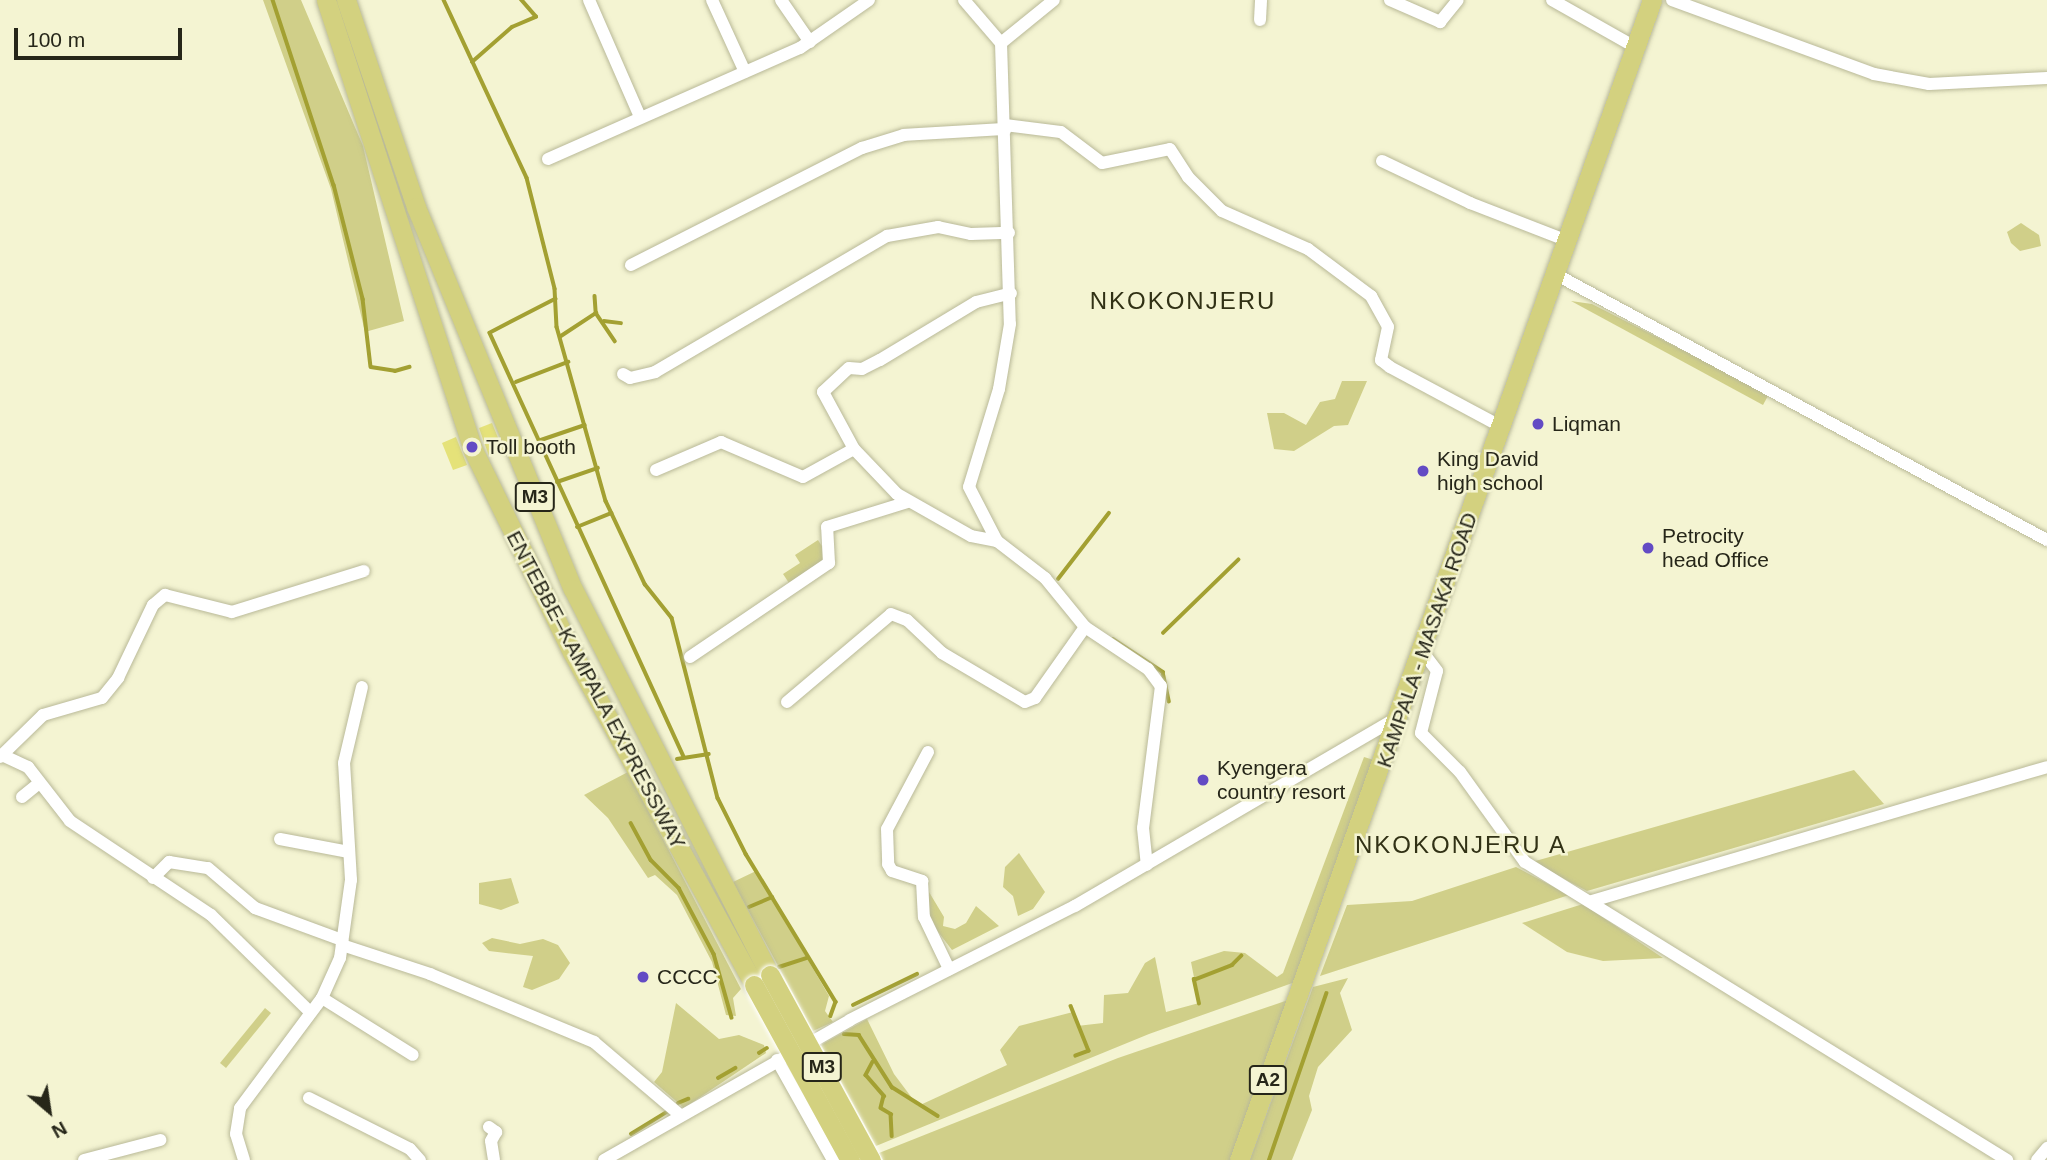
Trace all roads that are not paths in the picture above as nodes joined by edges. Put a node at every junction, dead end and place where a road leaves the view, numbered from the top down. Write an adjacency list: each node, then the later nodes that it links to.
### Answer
1 (326, 0): 57 (highway, ENTEBBE–KAMPALA EXPRESSWAY / M3)
2 (346, 0): 57 (highway, ENTEBBE–KAMPALA EXPRESSWAY / M3)
3 (589, 0): 21 (street)
4 (712, 0): 19 (street)
5 (781, 0): 16 (street)
6 (869, 0): 16 (street)
7 (964, 0): 17 (street)
8 (1054, 0): 17 (street)
9 (1261, 0): 15 (street)
10 (1390, 0): 11 (street)
11 (1458, 0)
12 (1552, 0): 18 (street)
13 (1652, 0): 18 (highway, KAMPALA - MASAKA ROAD / A2)
14 (1672, 0): 20 (street)
15 (1260, 20)
16 (810, 42): 19 (street)
17 (1001, 43): 22 (street)
18 (1637, 48): 26 (highway, KAMPALA - MASAKA ROAD / A2)
19 (745, 72): 21 (street)
20 (2047, 78)
21 (640, 117): 23 (street)
22 (1005, 127): 25 (street); 27 (street); 32 (street)
23 (548, 159)
24 (1382, 161): 26 (street)
25 (1009, 233): 30 (street); 31 (street)
26 (1568, 241): 29 (highway, KAMPALA - MASAKA ROAD / A2)
27 (631, 265)
28 (1332, 271): 32 (street)
29 (1556, 275): 32 (highway, KAMPALA - MASAKA ROAD / A2); 36 (street)
30 (1011, 293): 33 (street); 37 (street)
31 (624, 374)
32 (1500, 431): 40 (highway, KAMPALA - MASAKA ROAD / A2)
33 (854, 449): 34 (street); 35 (street)
34 (656, 470)
35 (908, 502): 37 (street); 41 (street)
36 (2047, 540)
37 (997, 541): 39 (street)
38 (364, 571): 46 (street)
39 (1085, 627): 43 (street); 52 (street)
40 (1422, 651): 44 (highway, KAMPALA - MASAKA ROAD / A2); 54 (street)
41 (690, 657)
42 (362, 687): 51 (street)
43 (787, 702)
44 (1402, 715): 52 (street); 75 (highway, KAMPALA - MASAKA ROAD / A2)
45 (928, 752): 56 (street)
46 (1, 756): 48 (street)
47 (2047, 767): 54 (street)
48 (39, 783): 49 (street); 53 (street)
49 (22, 797)
50 (280, 839): 51 (street)
51 (349, 852): 55 (street)
52 (1147, 865): 56 (street)
53 (153, 878): 55 (street); 59 (street)
54 (1592, 901): 76 (street)
55 (342, 943): 58 (street); 63 (street)
56 (949, 968): 61 (street)
57 (762, 980): 73 (highway, ENTEBBE–KAMPALA EXPRESSWAY / M3, bridge); 74 (highway, ENTEBBE–KAMPALA EXPRESSWAY / M3, bridge)
58 (321, 998): 59 (street); 60 (street)
59 (309, 1011): 68 (street)
60 (413, 1055)
61 (777, 1060): 63 (street); 72 (street)
62 (309, 1098): 69 (street)
63 (680, 1115): 71 (street)
64 (489, 1127): 70 (street)
65 (160, 1140): 67 (street)
66 (2047, 1148): 77 (street)
67 (84, 1160)
68 (244, 1160)
69 (420, 1160)
70 (494, 1160)
71 (604, 1160)
72 (832, 1160)
73 (850, 1160)
74 (871, 1160)
75 (1239, 1160)
76 (2007, 1160)
77 (2037, 1160)

